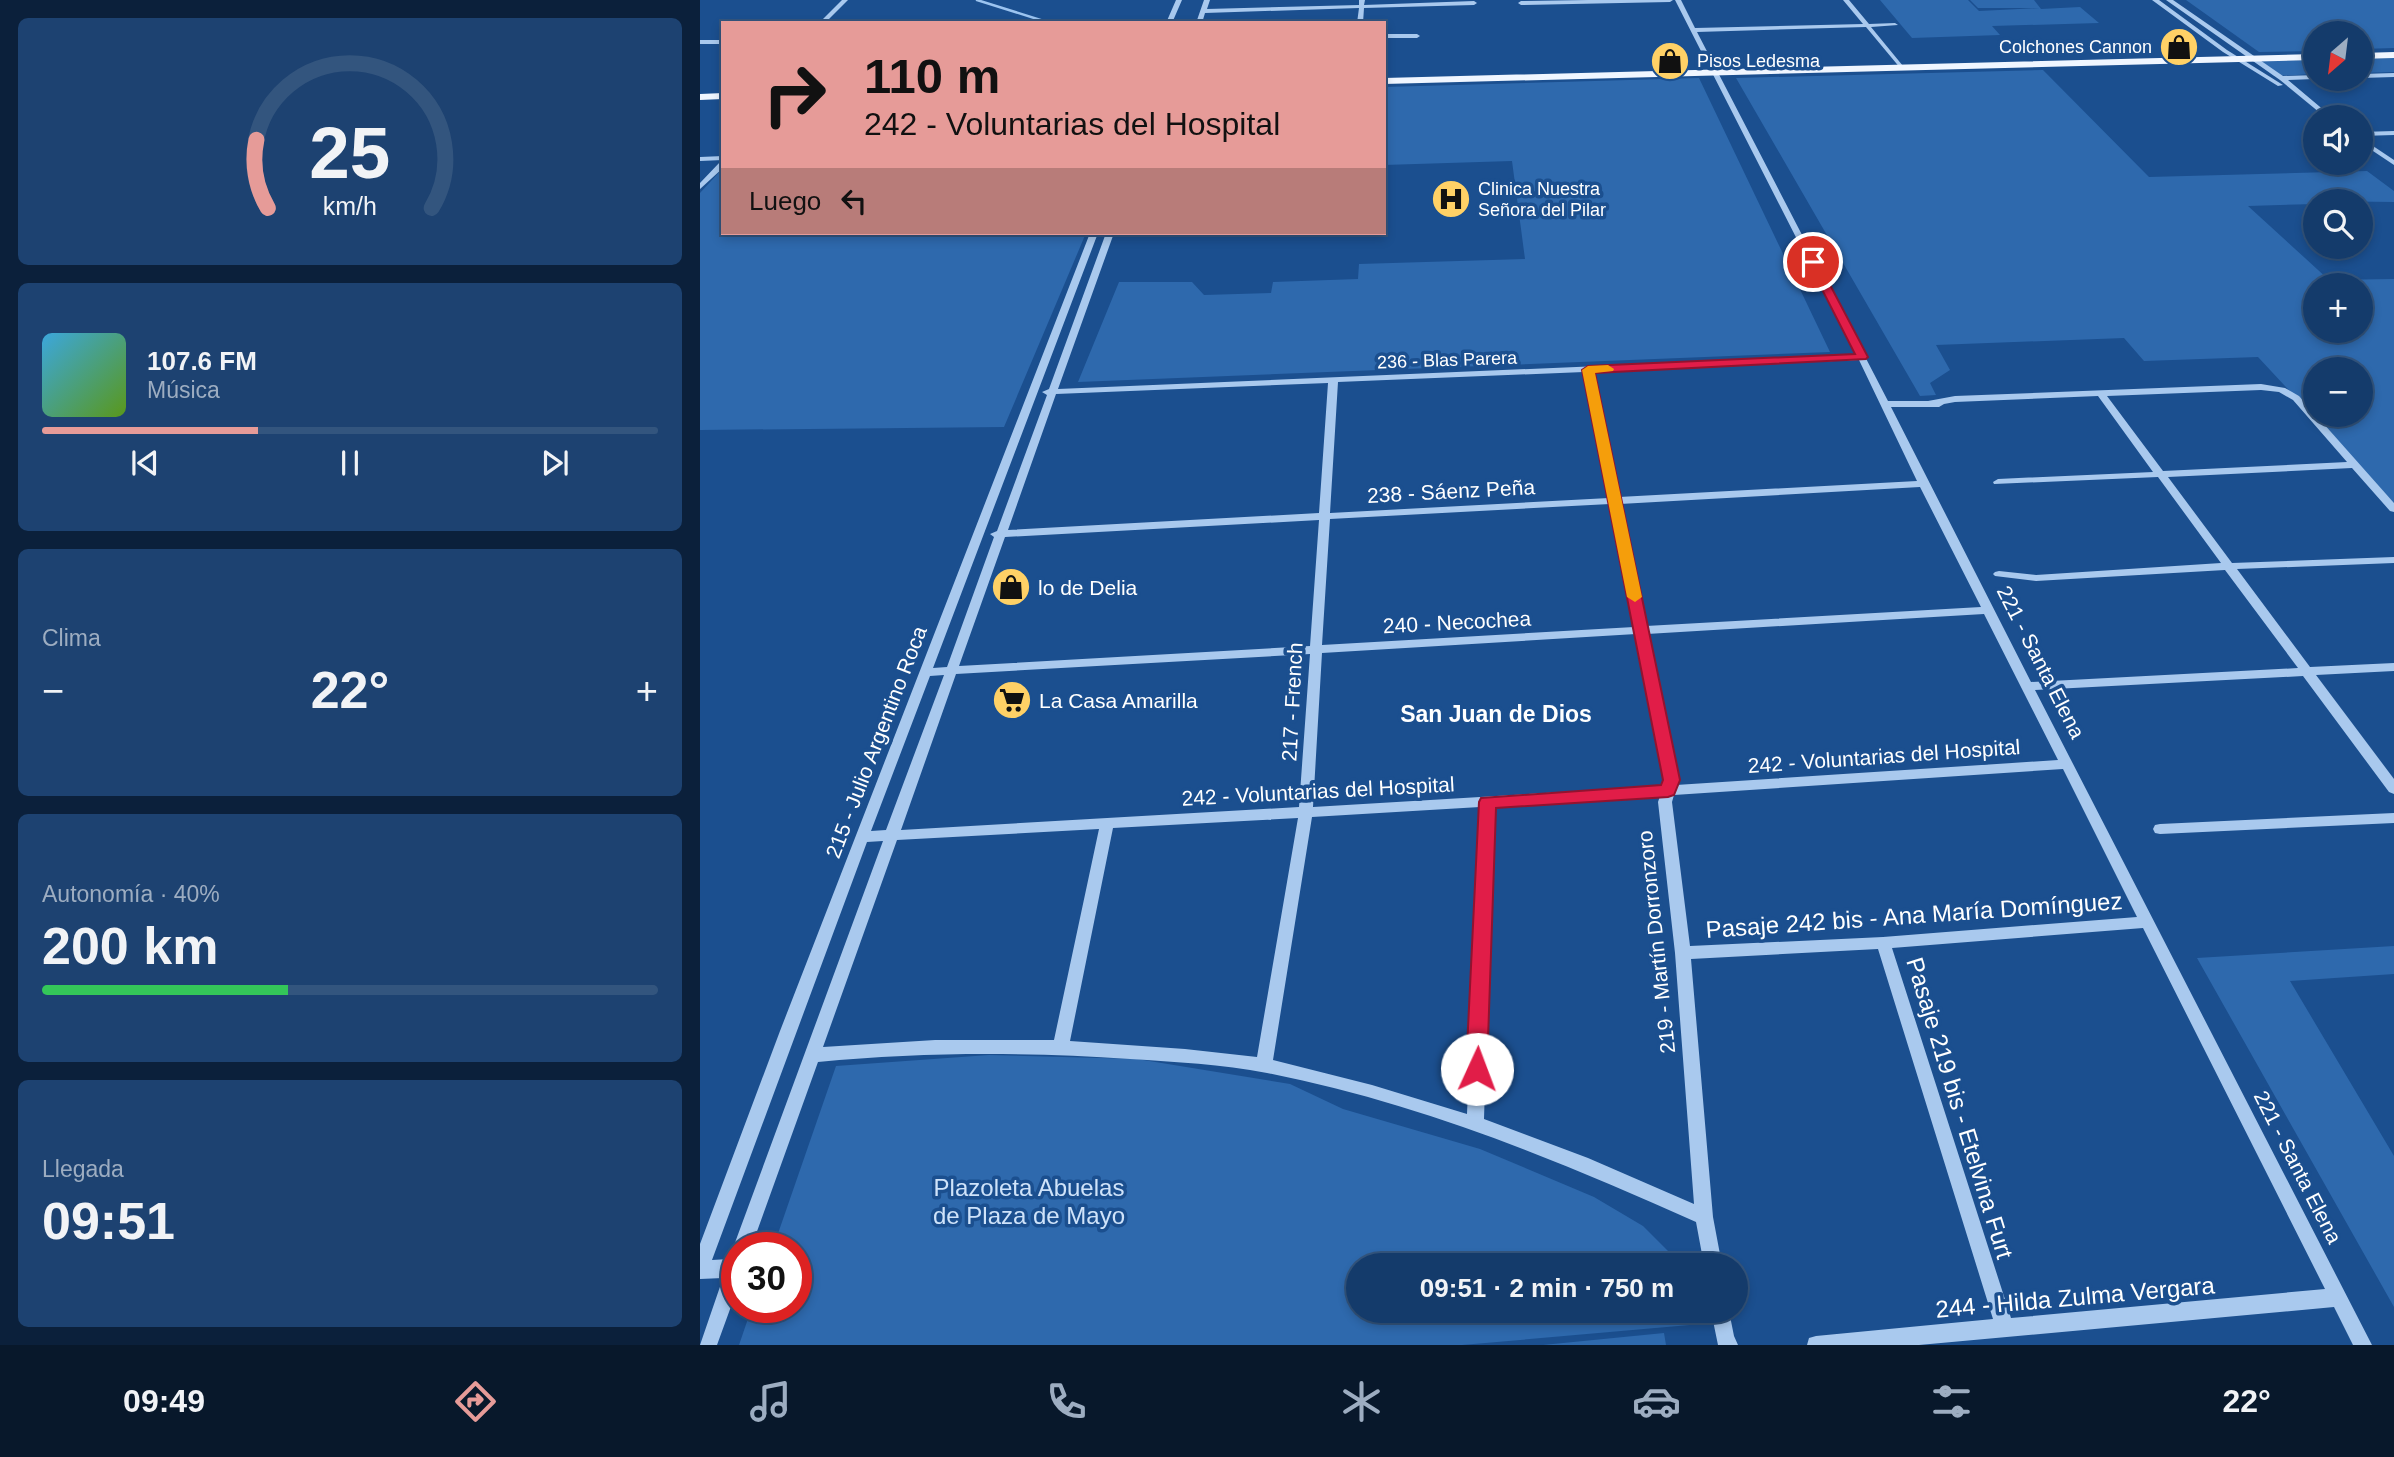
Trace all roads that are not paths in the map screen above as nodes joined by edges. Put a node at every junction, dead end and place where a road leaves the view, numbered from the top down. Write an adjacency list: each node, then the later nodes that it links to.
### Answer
1 (845, 0): 13 (street)
2 (1179, 0): 14 (street)
3 (1207, 0): 12 (street)
4 (1670, 0): 11 (street)
5 (1678, 0): 19 (street, 221 - Santa Elena)
6 (1846, 0): 18 (street)
7 (2155, 0): 28 (street)
8 (2169, 0): 27 (street)
9 (1362, 3): 10 (street); 12 (street); 16 (street)
10 (1474, 3)
11 (1521, 4)
12 (1203, 11): 15 (street)
13 (824, 21)
14 (1170, 21)
15 (1200, 21)
16 (1360, 21)
17 (1895, 25): 18 (street)
18 (1867, 26): 19 (street); 29 (street)
19 (1694, 30): 30 (street, 221 - Santa Elena)
20 (1386, 36): 21 (street)
21 (1417, 36)
22 (700, 42): 23 (street)
23 (721, 42)
24 (2394, 55): 25 (main road)
25 (2373, 56)
26 (2303, 57): 27 (main road)
27 (2253, 58): 28 (main road); 34 (street)
28 (2236, 59): 29 (main road); 36 (street)
29 (1901, 67): 30 (main road)
30 (1714, 72): 37 (main road); 53 (street, 221 - Santa Elena)
31 (2394, 75): 33 (street)
32 (2373, 76): 33 (street)
33 (2377, 76): 38 (street)
34 (2282, 78): 35 (street); 36 (street); 41 (street)
35 (2303, 78)
36 (2268, 79): 41 (street)
37 (1386, 81)
38 (2394, 87)
39 (721, 96): 40 (main road)
40 (700, 97)
41 (2304, 99): 42 (street)
42 (2312, 105)
43 (2394, 133): 44 (street)
44 (2373, 134)
45 (2373, 148): 48 (street)
46 (721, 158): 47 (street)
47 (700, 159)
48 (2394, 163)
49 (721, 166): 50 (street)
50 (700, 187)
51 (1093, 235): 56 (street, 215 - Julio Argentino Roca)
52 (1109, 235): 57 (street, 215 - Julio Argentino Roca)
53 (1862, 357): 54 (street, 236 - Blas Parera); 60 (street, 221 - Santa Elena)
54 (1588, 370): 55 (street, 236 - Blas Parera); 65 (street, 219 - Martín Dorronzoro)
55 (1333, 381): 57 (street, 236 - Blas Parera); 67 (street, 217 - French)
56 (1033, 392): 57 (street, 236 - Blas Parera); 69 (street, 215 - Julio Argentino Roca)
57 (1052, 392): 68 (street, 215 - Julio Argentino Roca)
58 (2104, 396): 59 (street); 60 (street); 62 (street)
59 (2295, 398): 61 (street)
60 (1885, 404): 64 (street, 221 - Santa Elena)
61 (2354, 465): 62 (street); 66 (street)
62 (2161, 474): 63 (street); 71 (street)
63 (1998, 482)
64 (1924, 484): 65 (street, 238 - Sáenz Peña); 72 (street, 221 - Santa Elena)
65 (1616, 502): 67 (street, 238 - Sáenz Peña); 74 (street, 219 - Martín Dorronzoro)
66 (2394, 509)
67 (1327, 516): 68 (street, 238 - Sáenz Peña); 75 (street, 217 - French)
68 (1000, 534): 69 (street, 238 - Sáenz Peña); 77 (street, 215 - Julio Argentino Roca)
69 (980, 535): 78 (street, 215 - Julio Argentino Roca)
70 (2394, 560): 71 (street)
71 (2227, 562): 72 (street); 79 (street)
72 (1971, 574): 73 (street, 221 - Santa Elena)
73 (1990, 610): 74 (street, 240 - Necochea); 80 (street, 221 - Santa Elena)
74 (1642, 632): 75 (street, 240 - Necochea); 83 (street, 219 - Martín Dorronzoro)
75 (1316, 648): 77 (street, 240 - Necochea); 85 (street, 217 - French)
76 (2394, 667): 79 (street)
77 (951, 670): 78 (street, 240 - Necochea); 90 (street, 215 - Julio Argentino Roca)
78 (927, 672): 89 (street, 215 - Julio Argentino Roca)
79 (2308, 672): 80 (street); 82 (street)
80 (2029, 685): 81 (street, 221 - Santa Elena)
81 (2068, 764): 83 (street, 242 - Voluntarias del Hospital); 91 (street, 221 - Santa Elena)
82 (2394, 789)
83 (1668, 791): 84 (street, 242 - Voluntarias del Hospital); 93 (street, 219 - Martín Dorronzoro)
84 (1487, 802): 85 (street, 242 - Voluntarias del Hospital); 97 (street)
85 (1306, 812): 87 (street, 242 - Voluntarias del Hospital); 96 (street, 217 - French)
86 (2394, 818): 88 (street)
87 (1107, 824): 90 (street, 242 - Voluntarias del Hospital); 94 (street)
88 (2160, 829)
89 (864, 836): 90 (street, 242 - Voluntarias del Hospital); 102 (street, 215 - Julio Argentino Roca)
90 (893, 836): 95 (street, 215 - Julio Argentino Roca)
91 (2148, 922): 92 (street, Pasaje 242 bis - Ana María Domínguez); 103 (street, 221 - Santa Elena)
92 (1883, 943): 93 (street, Pasaje 242 bis - Ana María Domínguez); 106 (street, Pasaje 219 bis - Etelvina Furt)
93 (1683, 953): 98 (street, 219 - Martín Dorronzoro)
94 (1061, 1046): 95 (street); 96 (street)
95 (814, 1055): 99 (street, 215 - Julio Argentino Roca)
96 (1264, 1065): 97 (street)
97 (1475, 1123): 98 (street)
98 (1704, 1217): 100 (street, 219 - Martín Dorronzoro)
99 (748, 1232)
100 (1711, 1253)
101 (721, 1267): 102 (street)
102 (700, 1269)
103 (2338, 1297): 106 (street, 244 - Hilda Zulma Vergara); 110 (street, 221 - Santa Elena)
104 (721, 1308): 108 (street)
105 (1723, 1323): 107 (street)
106 (2004, 1326): 109 (street, 244 - Hilda Zulma Vergara)
107 (1727, 1342)
108 (708, 1345)
109 (1816, 1345)
110 (2363, 1345)

